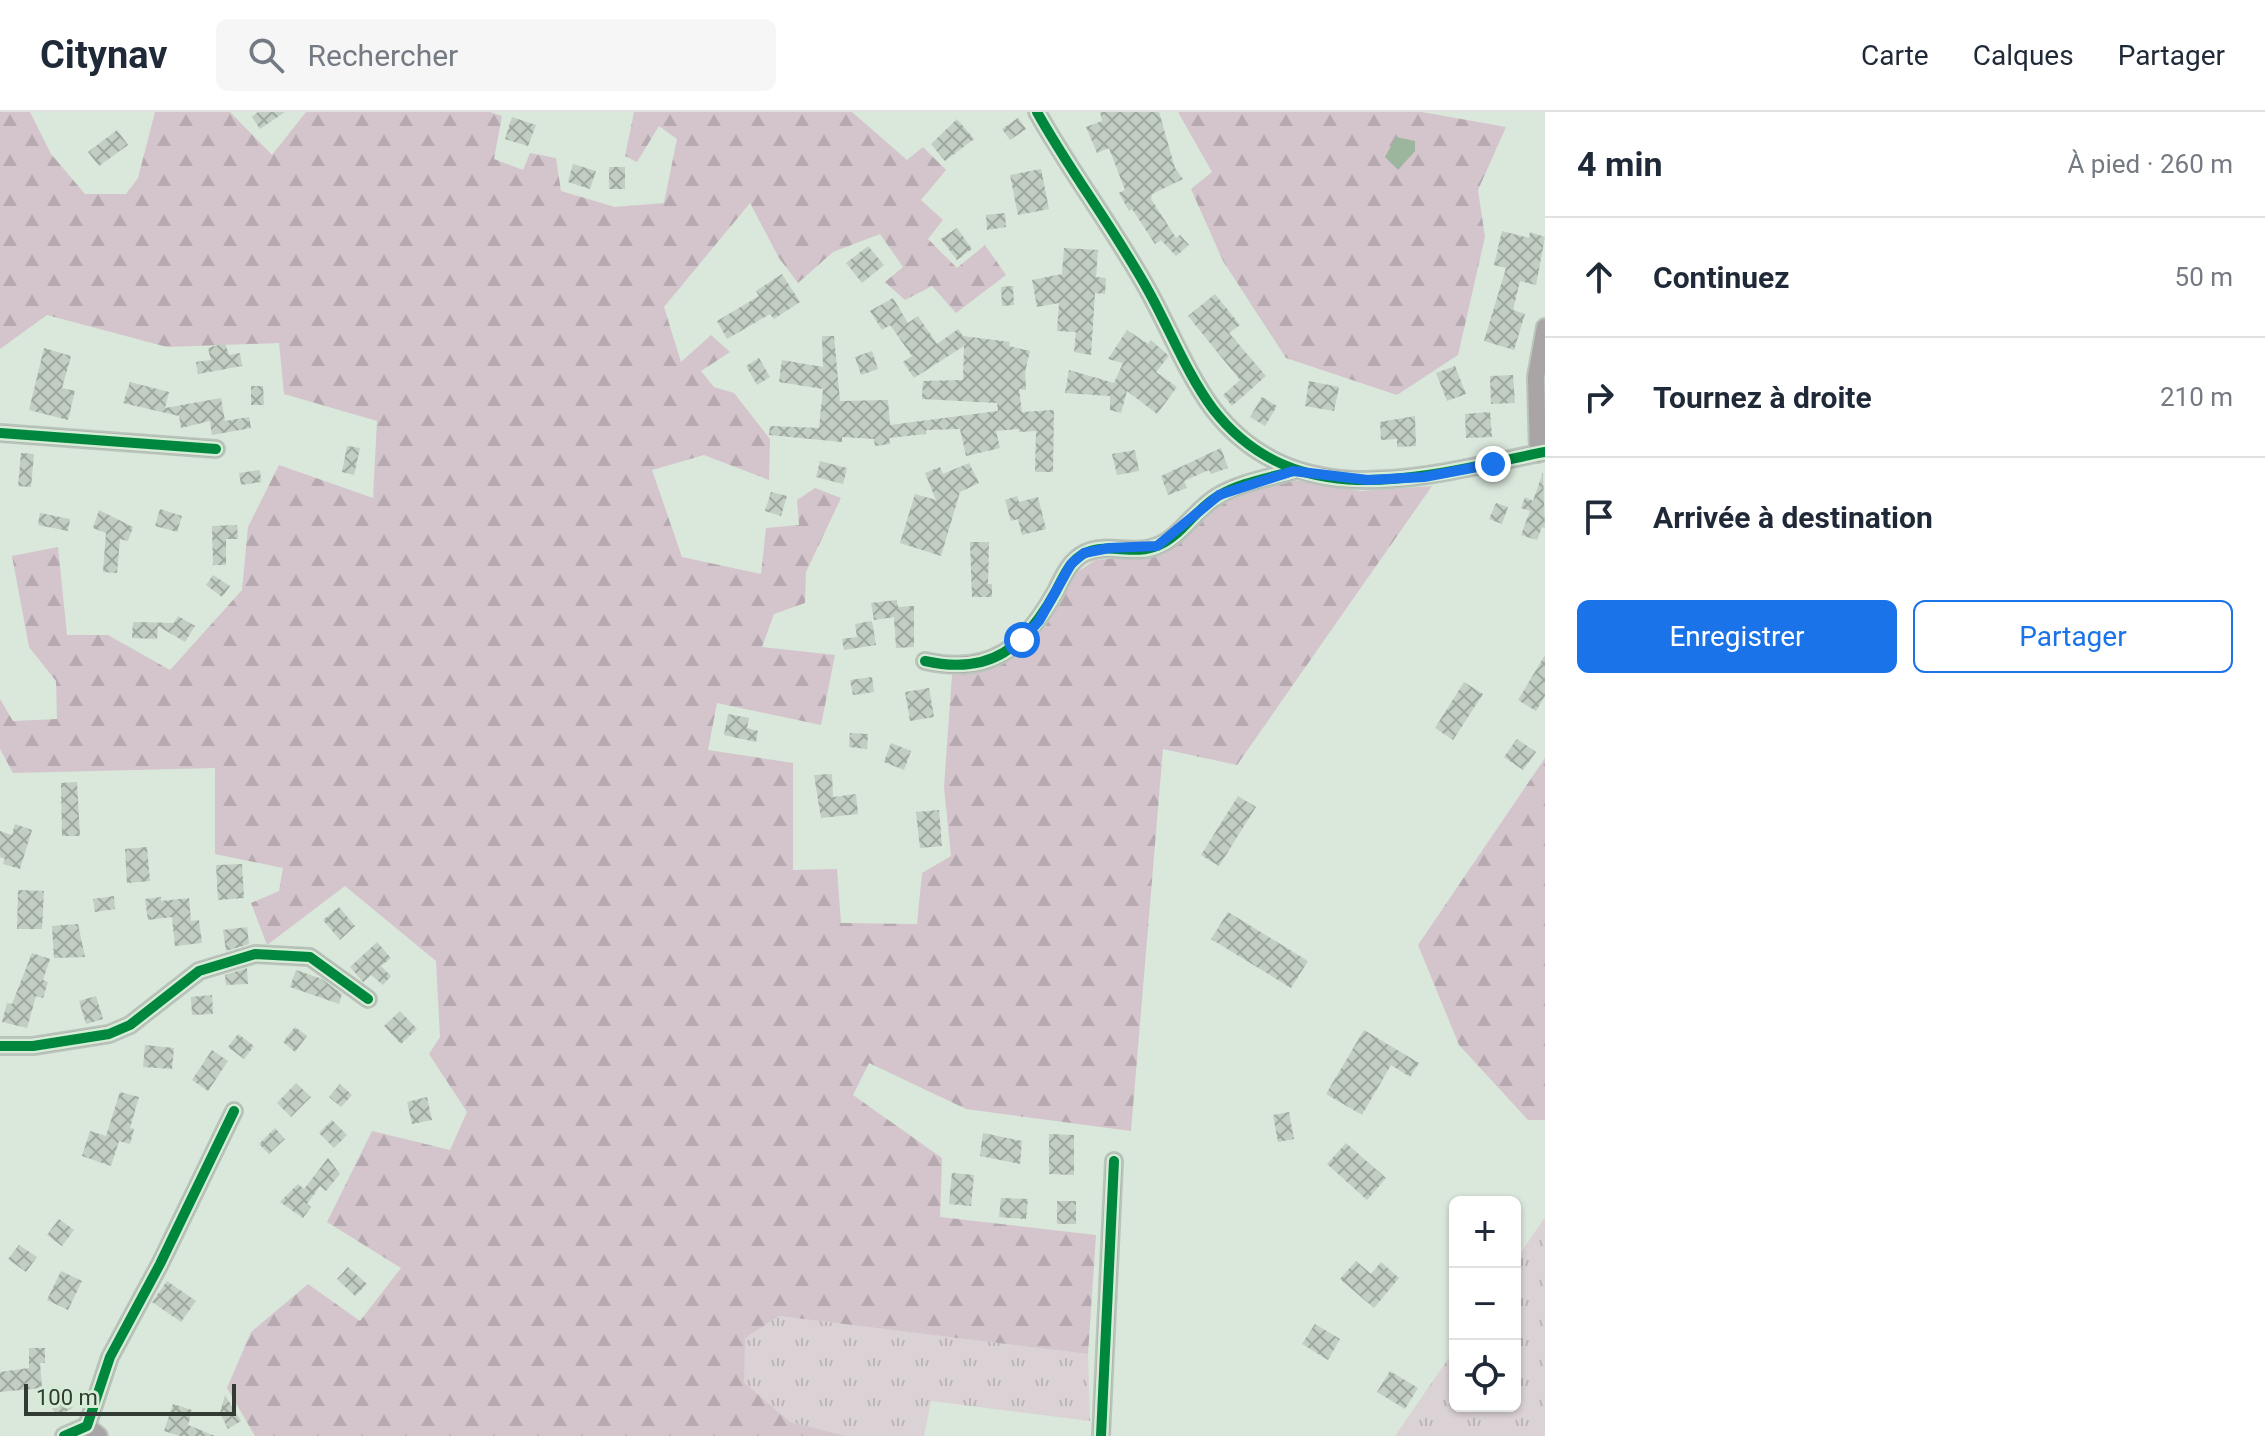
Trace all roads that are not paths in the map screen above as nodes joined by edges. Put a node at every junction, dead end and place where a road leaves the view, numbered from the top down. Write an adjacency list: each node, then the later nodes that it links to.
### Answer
1 (1037, 112): 6 (street)
2 (1545, 327): 5 (street)
3 (0, 433): 4 (street)
4 (216, 449)
5 (1542, 453): 6 (street)
6 (1293, 471): 7 (street)
7 (925, 661)
8 (368, 999): 9 (street)
9 (0, 1046)
10 (234, 1111): 12 (street)
11 (1114, 1161): 14 (street)
12 (93, 1431): 13 (street)
13 (64, 1436)
14 (1101, 1436)

